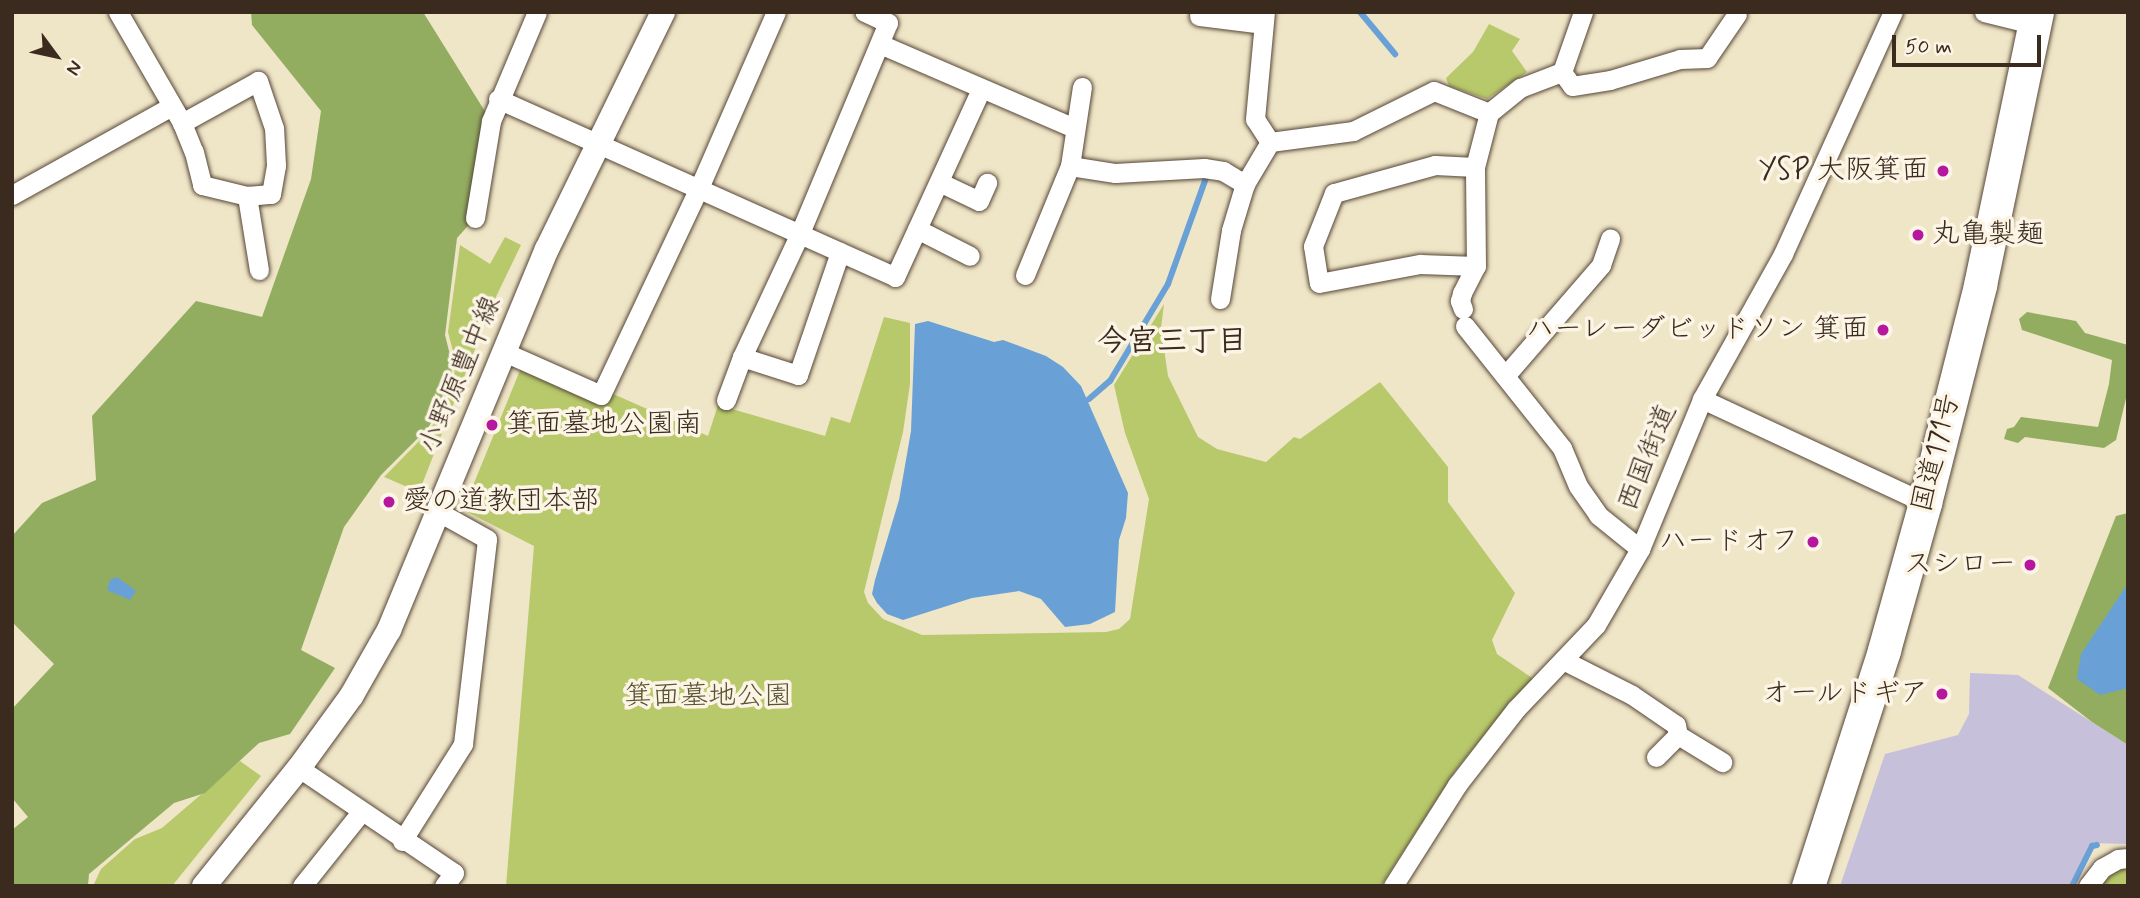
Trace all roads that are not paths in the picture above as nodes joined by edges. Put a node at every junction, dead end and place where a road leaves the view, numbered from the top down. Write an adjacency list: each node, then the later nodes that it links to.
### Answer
1 (118, 12): 19 (street)
2 (537, 12): 17 (street)
3 (663, 12): 22 (street, 小野原豊中線)
4 (776, 12): 28 (street)
5 (864, 12): 13 (street)
6 (1583, 12): 14 (street)
7 (1893, 12): 44 (street, 西国街道)
8 (1984, 12): 12 (street)
9 (1737, 14): 14 (street)
10 (1199, 16): 11 (street)
11 (1264, 18): 21 (street)
12 (2037, 18): 46 (highway, 国道171号)
13 (880, 44): 16 (street); 33 (street)
14 (1562, 72): 18 (street)
15 (1082, 87): 20 (street)
16 (981, 89): 20 (street); 25 (street)
17 (498, 99): 22 (street); 31 (street)
18 (1489, 113): 21 (street); 24 (street)
19 (177, 114): 29 (street); 30 (street); 30 (street)
20 (1074, 128): 23 (street)
21 (1270, 142): 27 (street)
22 (598, 143): 28 (street); 41 (street, 小野原豊中線)
23 (1070, 166): 27 (street); 39 (street)
24 (1475, 167): 37 (street); 37 (street)
25 (939, 182): 26 (street); 32 (street)
26 (987, 183)
27 (1245, 184): 40 (street)
28 (699, 188): 33 (street); 41 (street)
29 (12, 195)
30 (247, 196): 38 (street)
31 (475, 218)
32 (917, 229): 35 (street); 36 (street)
33 (800, 233): 35 (street); 42 (street)
34 (1610, 239): 43 (street)
35 (840, 252): 42 (street)
36 (970, 256)
37 (1476, 266): 43 (street)
38 (260, 270)
39 (1025, 275)
40 (1220, 299)
41 (502, 351): 47 (street, 小野原豊中線)
42 (742, 357): 45 (street)
43 (1505, 376): 48 (street)
44 (1702, 399): 46 (street); 48 (street, 西国街道)
45 (726, 400)
46 (1925, 503): 61 (highway, 国道171号)
47 (437, 511): 53 (street, 小野原豊中線); 55 (street)
48 (1640, 549): 49 (street, 西国街道)
49 (1563, 660): 50 (street); 60 (street, 西国街道)
50 (1678, 735): 51 (street); 52 (street)
51 (1656, 757)
52 (1721, 762)
53 (299, 768): 54 (street); 57 (street, 小野原豊中線)
54 (361, 811): 55 (street); 58 (street)
55 (402, 841): 59 (street)
56 (2128, 858): 62 (street)
57 (204, 886)
58 (302, 886)
59 (444, 886)
60 (1393, 886)
61 (1808, 886)
62 (2088, 886)

